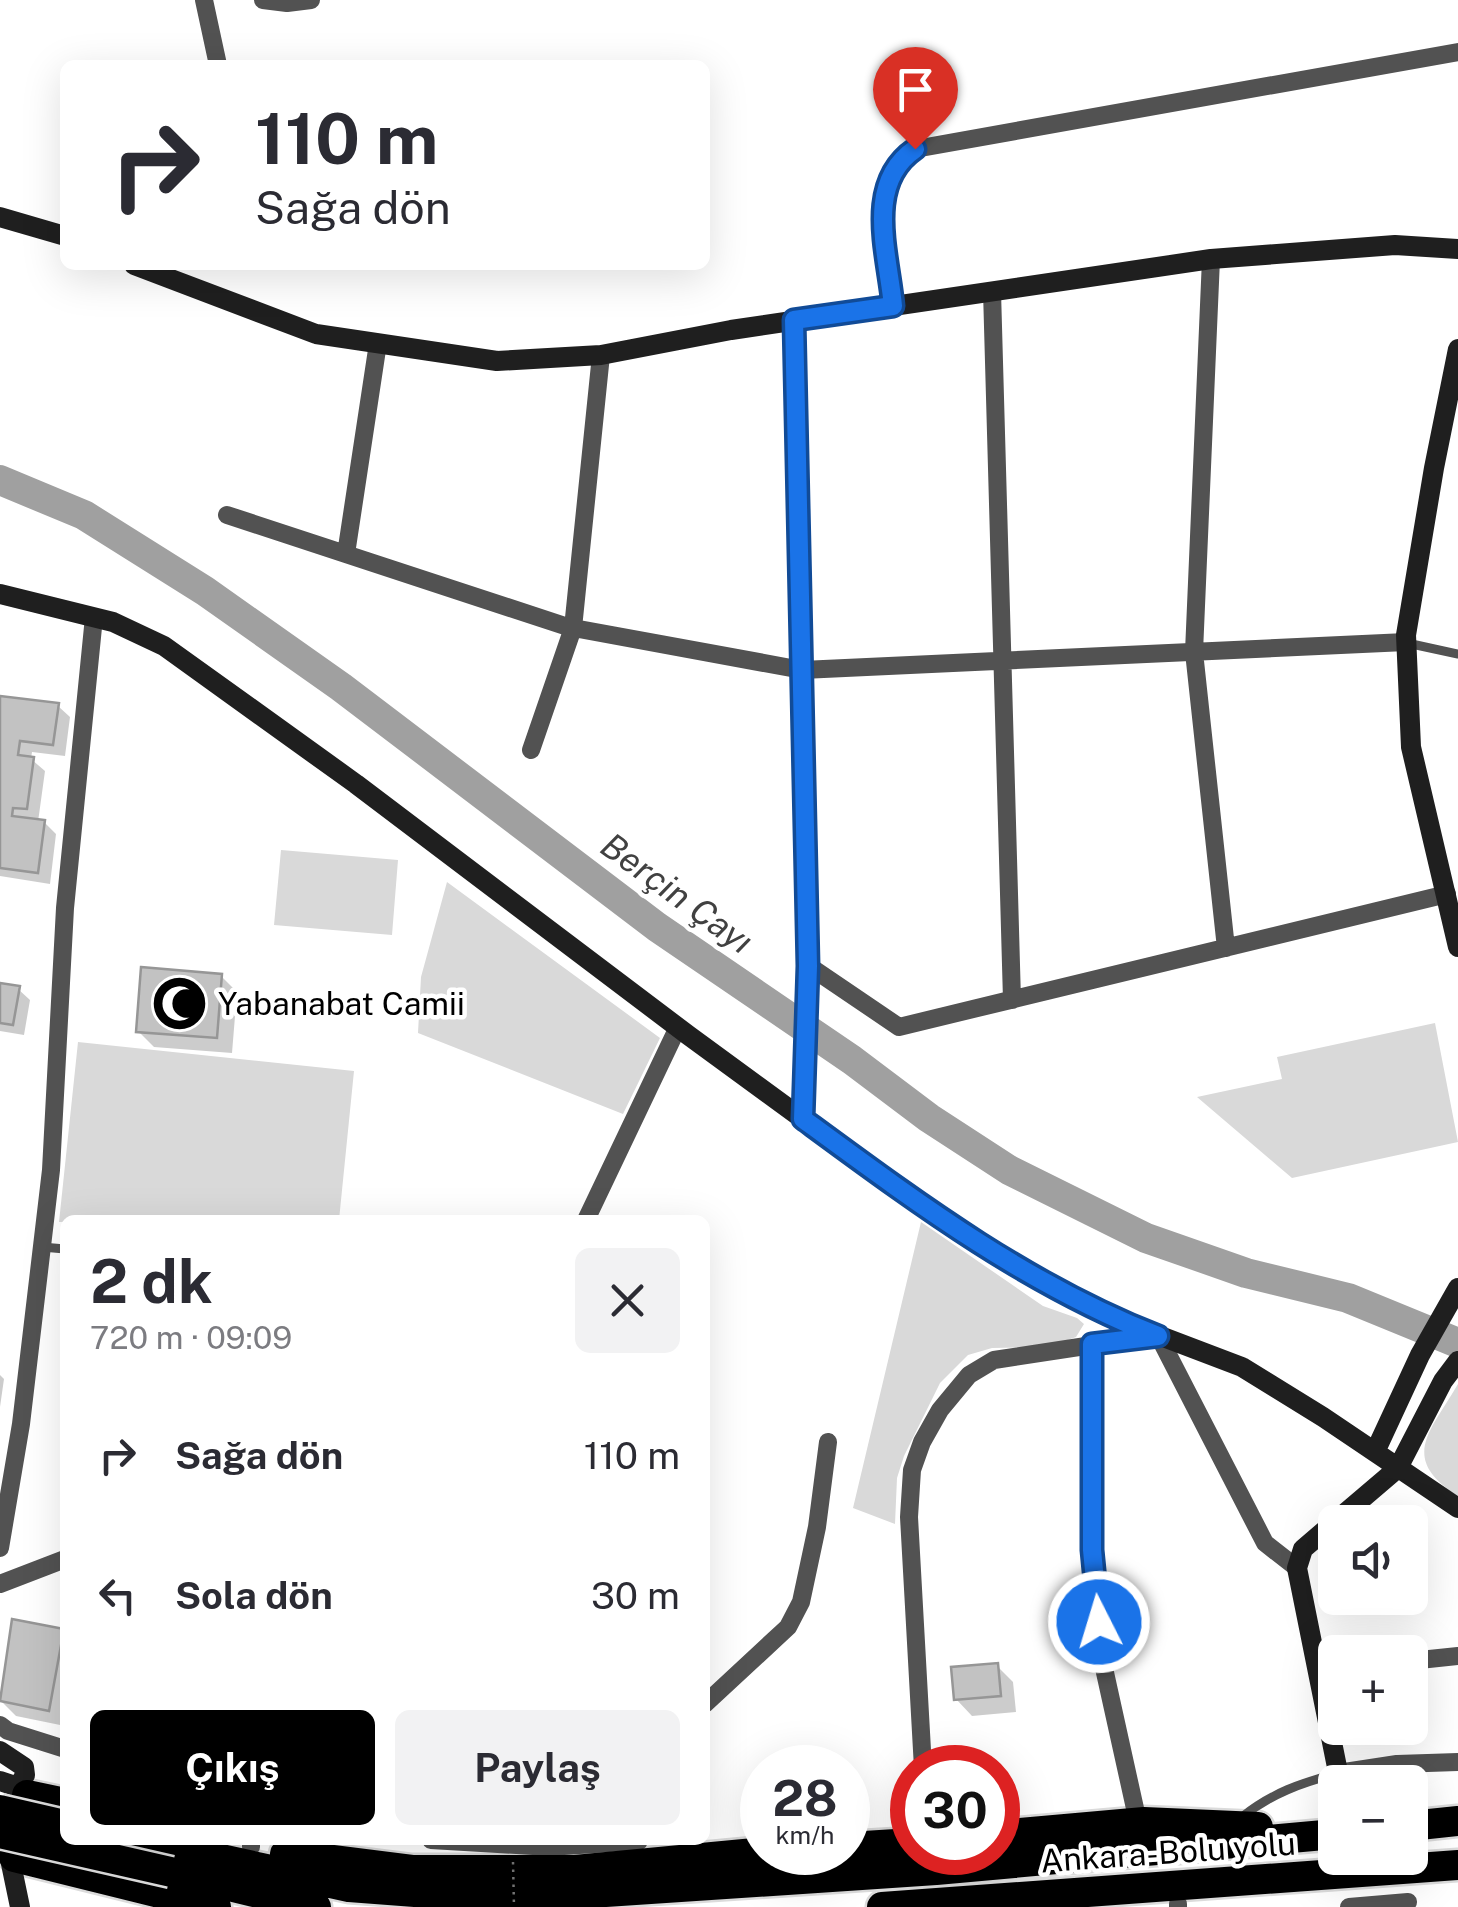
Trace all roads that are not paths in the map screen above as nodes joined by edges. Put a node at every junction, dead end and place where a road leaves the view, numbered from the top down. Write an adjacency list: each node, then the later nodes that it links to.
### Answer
1 (204, 0): 5 (street)
2 (264, 0): 3 (street)
3 (311, 0)
4 (1458, 52): 12 (street)
5 (217, 60)
6 (0, 217): 7 (street)
7 (60, 235)
8 (1458, 249): 9 (street)
9 (1212, 258): 11 (street); 23 (street)
10 (147, 270): 14 (street)
11 (992, 291): 12 (street); 25 (street)
12 (893, 306): 13 (street)
13 (794, 320): 16 (street); 26 (street)
14 (378, 343): 16 (street); 18 (street)
15 (1458, 349): 22 (street)
16 (601, 355): 21 (street)
17 (227, 515): 18 (street)
18 (346, 554): 21 (street)
19 (0, 594): 20 (street)
20 (94, 617): 33 (street); 36 (street)
21 (572, 628): 26 (street); 27 (street)
22 (1406, 642): 23 (street); 24 (lane); 28 (street)
23 (1194, 652): 25 (street); 30 (street)
24 (1458, 654)
25 (1003, 661): 26 (street); 32 (street)
26 (802, 670): 31 (street)
27 (531, 750)
28 (1447, 894): 29 (street); 30 (street)
29 (1458, 947)
30 (1226, 948): 32 (street)
31 (808, 972): 32 (street); 34 (street)
32 (1012, 1000)
33 (678, 1027): 34 (street); 35 (street)
34 (803, 1114): 39 (street)
35 (588, 1215)
36 (42, 1247): 37 (lane); 46 (street)
37 (60, 1249)
38 (1458, 1288): 43 (street)
39 (1158, 1336): 40 (street); 43 (street); 48 (street)
40 (1092, 1344): 55 (street); 65 (street)
41 (1458, 1361): 44 (street)
42 (828, 1442): 53 (street)
43 (1375, 1452): 44 (street)
44 (1398, 1468): 45 (street); 48 (street)
45 (1458, 1508)
46 (0, 1548)
47 (60, 1561): 49 (street)
48 (1297, 1568): 50 (street)
49 (0, 1584)
50 (1318, 1640)
51 (1458, 1656): 52 (street)
52 (1428, 1660)
53 (710, 1699)
54 (0, 1725): 56 (street)
55 (922, 1745)
56 (60, 1748)
57 (0, 1751): 61 (street)
58 (1458, 1762): 59 (street)
59 (1393, 1765)
60 (1318, 1782): 67 (lane)
61 (11, 1793): 62 (highway); 64 (highway, bridge); 76 (street)
62 (60, 1802)
63 (1453, 1820): 66 (highway)
64 (60, 1821)
65 (1138, 1822): 67 (highway); 68 (highway)
66 (1428, 1823)
67 (1232, 1824): 69 (highway)
68 (1020, 1833)
69 (1318, 1834)
70 (1318, 1836): 77 (highway, Ankara-Bolu yolu)
71 (144, 1845): 77 (highway, Ankara-Bolu yolu)
72 (256, 1845): 74 (highway)
73 (515, 1845): 74 (street)
74 (639, 1848): 75 (highway)
75 (740, 1851)
76 (6, 1852): 77 (highway, Ankara-Bolu yolu, bridge); 89 (street); 90 (highway)
77 (173, 1860): 91 (highway, Ankara-Bolu yolu)
78 (1458, 1865): 79 (highway, Ankara-Bolu yolu)
79 (1428, 1868)
80 (1428, 1874): 84 (highway)
81 (1346, 1875): 83 (highway, Ankara-Bolu yolu)
82 (1410, 1875): 86 (street)
83 (1320, 1877): 87 (highway); 92 (highway, Ankara-Bolu yolu)
84 (1458, 1882)
85 (0, 1892): 88 (street)
86 (1409, 1905): 93 (street)
87 (1170, 1906)
88 (12, 1907)
89 (20, 1907)
90 (216, 1907)
91 (316, 1907)
92 (882, 1907)
93 (1349, 1907)

